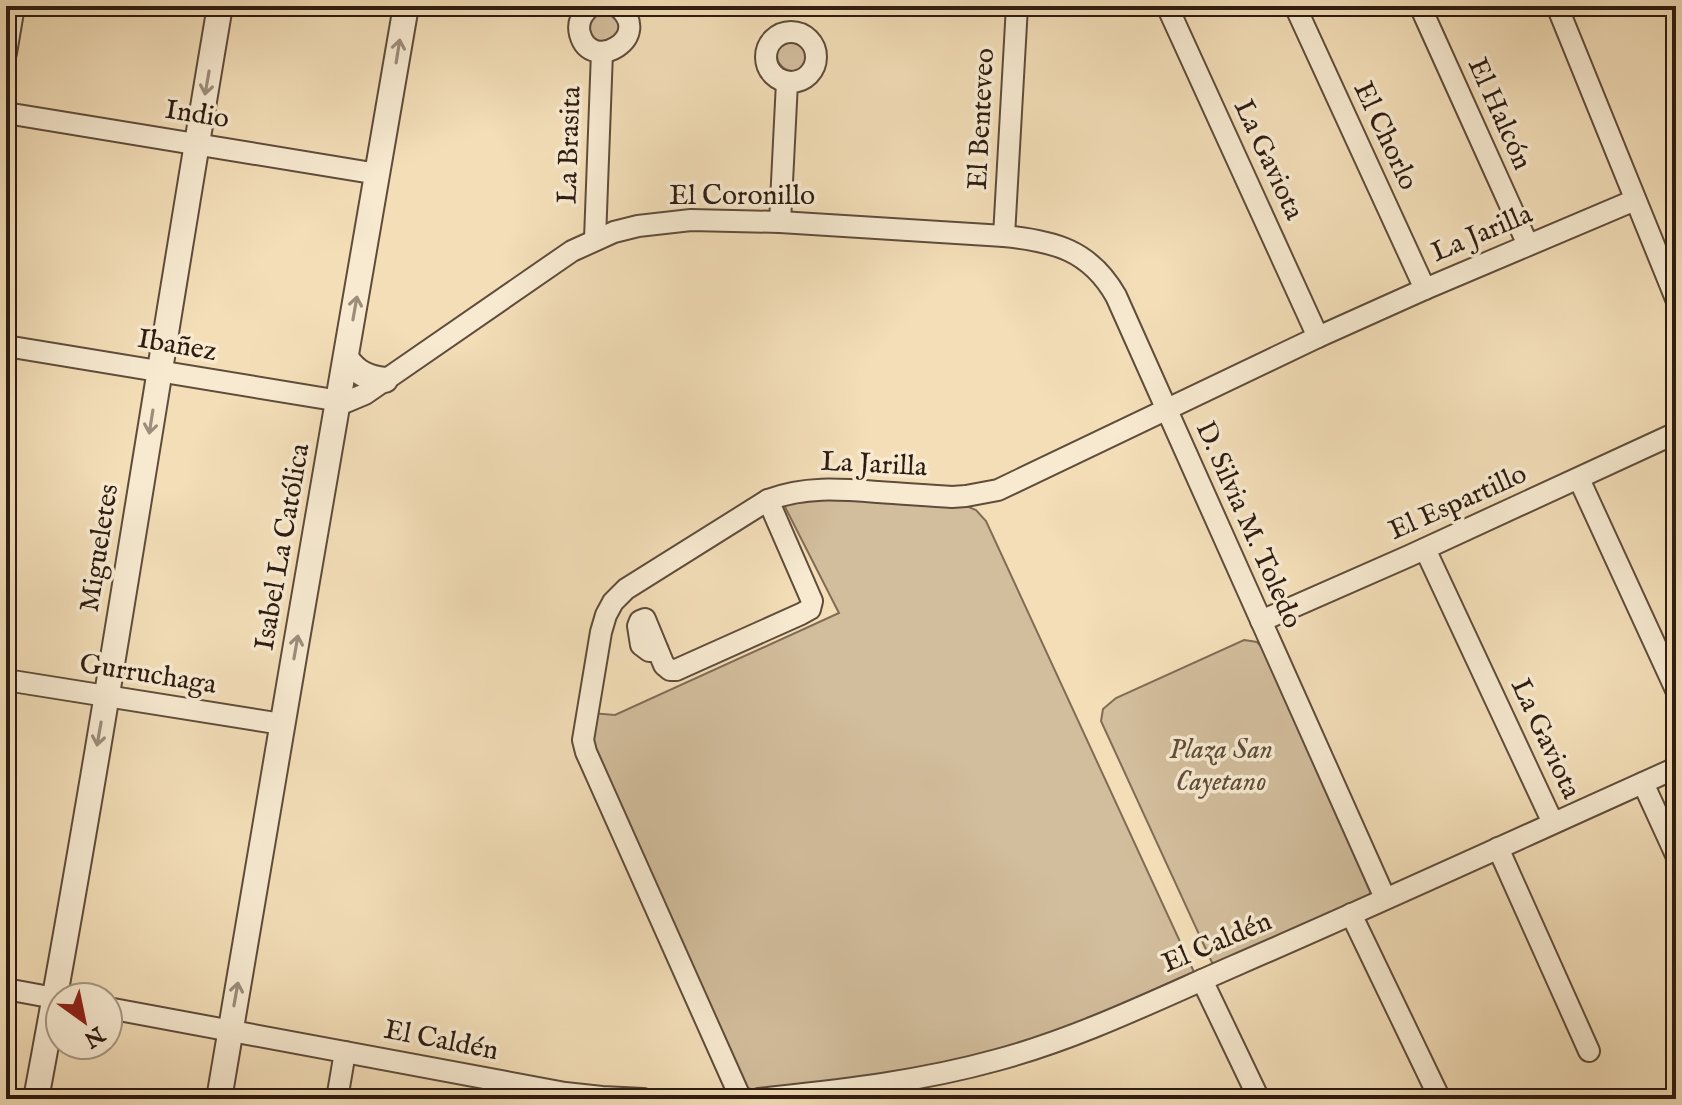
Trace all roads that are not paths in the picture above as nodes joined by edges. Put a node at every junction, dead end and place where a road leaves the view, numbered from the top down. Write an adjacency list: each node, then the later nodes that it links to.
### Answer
1 (14, 6): 12 (street)
2 (220, 6): 15 (street, Migueletes, one-way to 15)
3 (406, 6): 16 (street, Isabel La Católica, one-way to 3)
4 (591, 6): 11 (street, La Brasita)
5 (617, 6): 11 (street, La Brasita)
6 (1017, 6): 19 (street, El Benteveo)
7 (1167, 6): 24 (street, La Gaviota)
8 (1295, 6): 22 (street, El Chorlo)
9 (1420, 6): 21 (street, El Halcón)
10 (1557, 6): 17 (street)
11 (602, 52): 20 (street, La Brasita)
12 (6, 53)
13 (787, 82): 18 (street)
14 (6, 113): 15 (street, Indio)
15 (196, 144): 16 (street, Indio); 27 (street, Migueletes)
16 (378, 174): 26 (street, Isabel La Católica, one-way to 16)
17 (1635, 200): 21 (street, La Jarilla); 23 (street)
18 (780, 222): 19 (street, El Coronillo); 20 (street, El Coronillo)
19 (1004, 236): 30 (street, D. Silvia M. Toledo)
20 (595, 239): 28 (street, El Coronillo)
21 (1528, 245): 22 (street, La Jarilla)
22 (1425, 289): 24 (street, La Jarilla)
23 (1676, 299)
24 (1318, 337): 30 (street, La Jarilla)
25 (6, 346): 27 (street, Ibañez)
26 (346, 358): 28 (street); 29 (street, Isabel La Católica)
27 (159, 371): 29 (street, Ibañez); 39 (street, Migueletes, one-way to 39)
28 (385, 380): 29 (street, El Coronillo)
29 (338, 402): 40 (street, Isabel La Católica, one-way to 29)
30 (1166, 408): 33 (street, La Jarilla); 35 (street, D. Silvia M. Toledo)
31 (1676, 433): 32 (street, El Espartillo)
32 (1579, 479): 34 (street, El Espartillo); 38 (street)
33 (768, 500): 36 (street); 63 (street, La Jarilla)
34 (1425, 549): 35 (street, El Espartillo); 43 (street, La Gaviota)
35 (1261, 621): 46 (street, D. Silvia M. Toledo)
36 (658, 650)
37 (6, 680): 39 (street, Gurruchaga)
38 (1676, 690)
39 (105, 697): 40 (street, Gurruchaga); 49 (street, Migueletes, one-way to 49)
40 (282, 724): 53 (street, Isabel La Católica, one-way to 40)
41 (1676, 768): 42 (street, El Caldén)
42 (1643, 783): 43 (street, El Caldén); 45 (street)
43 (1553, 823): 44 (street, El Caldén)
44 (1498, 848): 46 (street, El Caldén); 54 (street)
45 (1676, 855)
46 (1385, 898): 47 (street, El Caldén)
47 (1351, 914): 48 (street, El Caldén); 66 (street)
48 (1202, 980): 58 (street, El Caldén); 65 (street)
49 (61, 981)
50 (6, 989): 51 (street)
51 (44, 996)
52 (124, 1011): 53 (street, El Caldén)
53 (230, 1032): 55 (street, El Caldén); 60 (street, Isabel La Católica)
54 (1589, 1051)
55 (345, 1052): 57 (street, El Caldén); 61 (street)
56 (44, 1061): 59 (street, Migueletes)
57 (564, 1096): 62 (street, El Caldén)
58 (806, 1097): 64 (street, El Caldén)
59 (36, 1099)
60 (219, 1099)
61 (337, 1099)
62 (643, 1099)
63 (741, 1099)
64 (759, 1099)
65 (1259, 1099)
66 (1440, 1099)

